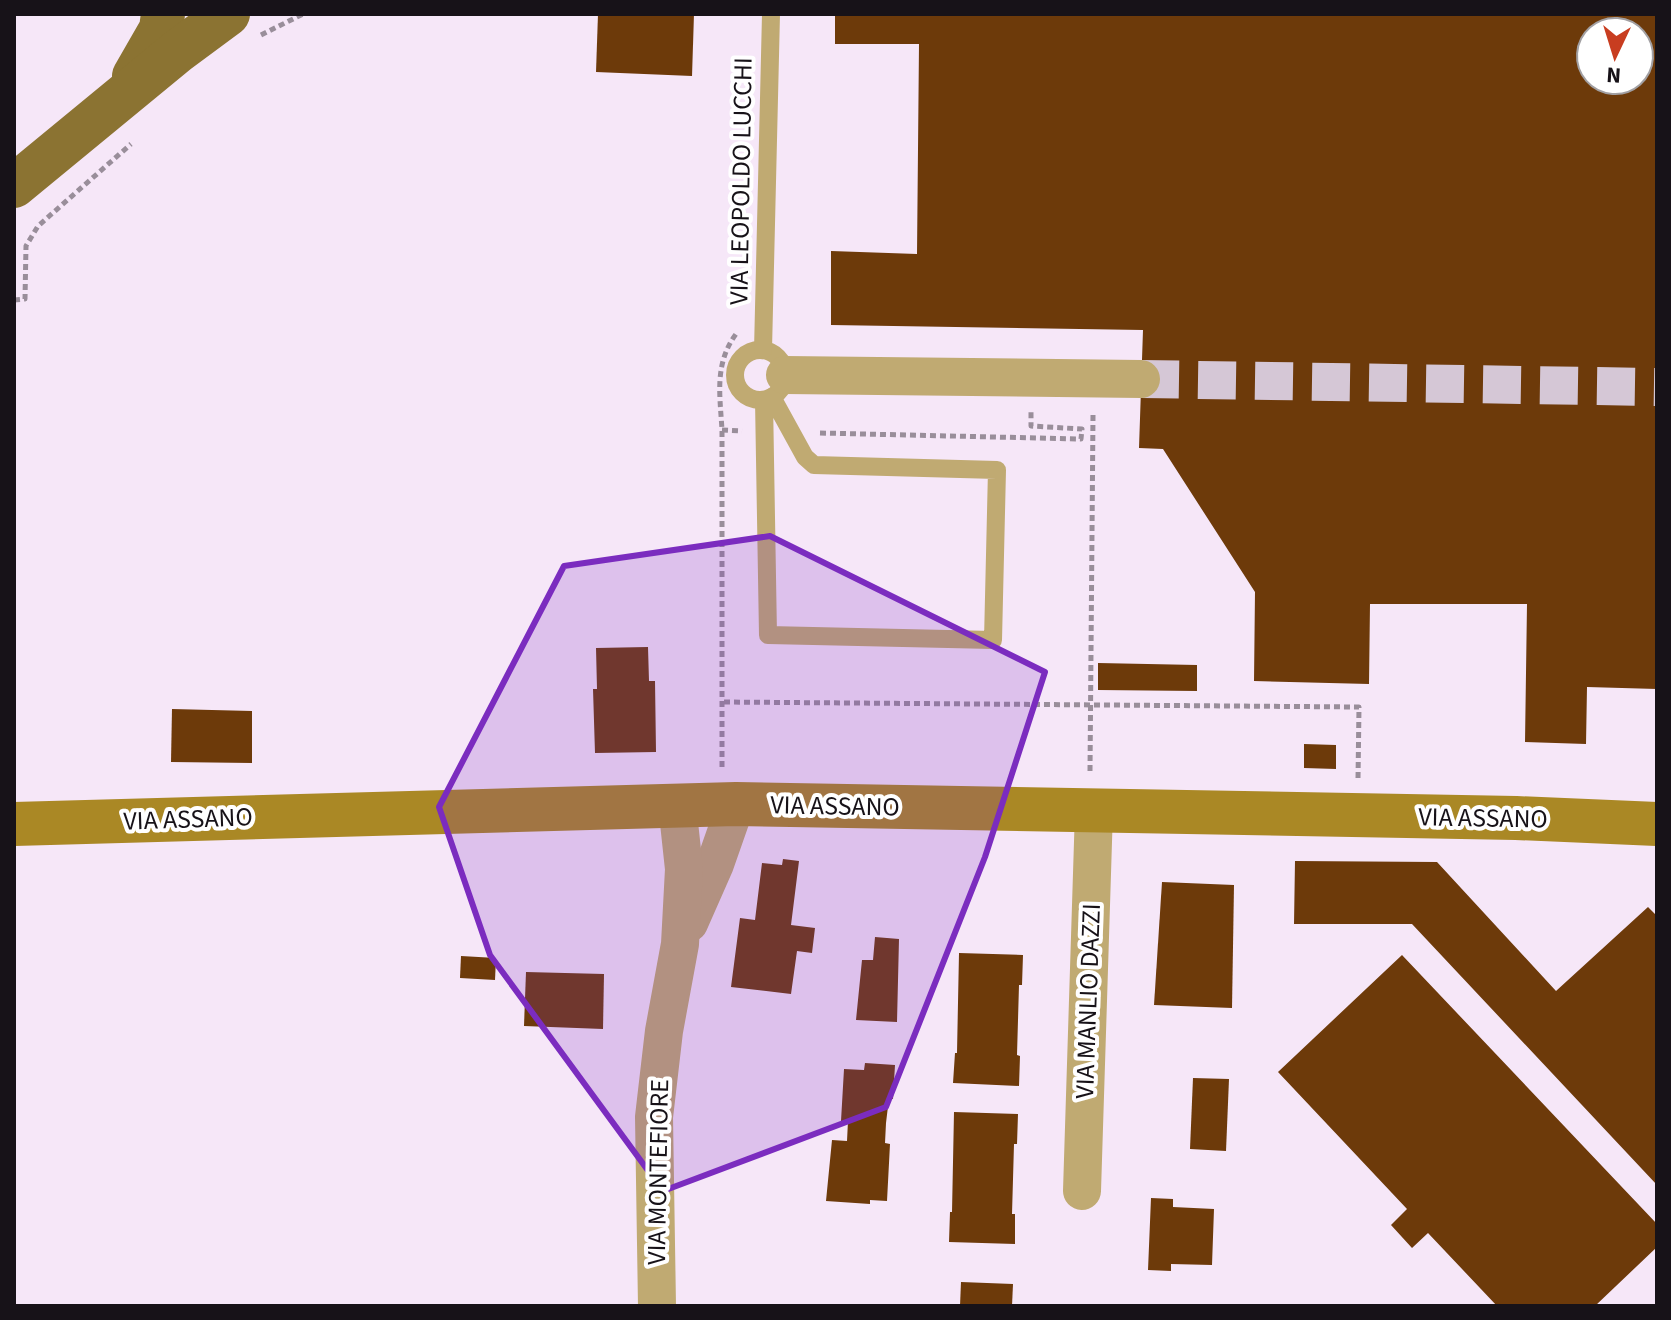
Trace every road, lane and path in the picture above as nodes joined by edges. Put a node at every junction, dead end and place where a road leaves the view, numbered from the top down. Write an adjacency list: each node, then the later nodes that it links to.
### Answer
1 (163, 14): 5 (main road)
2 (303, 14): 4 (path)
3 (771, 14): 10 (lane, VIA LEOPOLDO LUCCHI)
4 (239, 28): 5 (main road)
5 (127, 120): 6 (main road); 7 (path)
6 (14, 186)
7 (14, 300)
8 (739, 331): 11 (path)
9 (1141, 379): 10 (street)
10 (771, 380): 10 (lane, VIA LEOPOLDO LUCCHI)
11 (724, 702): 12 (path); 14 (path)
12 (1357, 788)
13 (677, 804): 14 (main road, VIA ASSANO); 16 (main road, VIA ASSANO); 18 (street, VIA MONTEFIORE)
14 (736, 804): 15 (main road, VIA ASSANO); 18 (street, VIA MONTEFIORE)
15 (1094, 810): 17 (main road, VIA ASSANO); 19 (street, VIA MANLIO DAZZI)
16 (14, 824)
17 (1657, 824)
18 (680, 944): 20 (street, VIA MONTEFIORE)
19 (1082, 1191)
20 (657, 1306)

